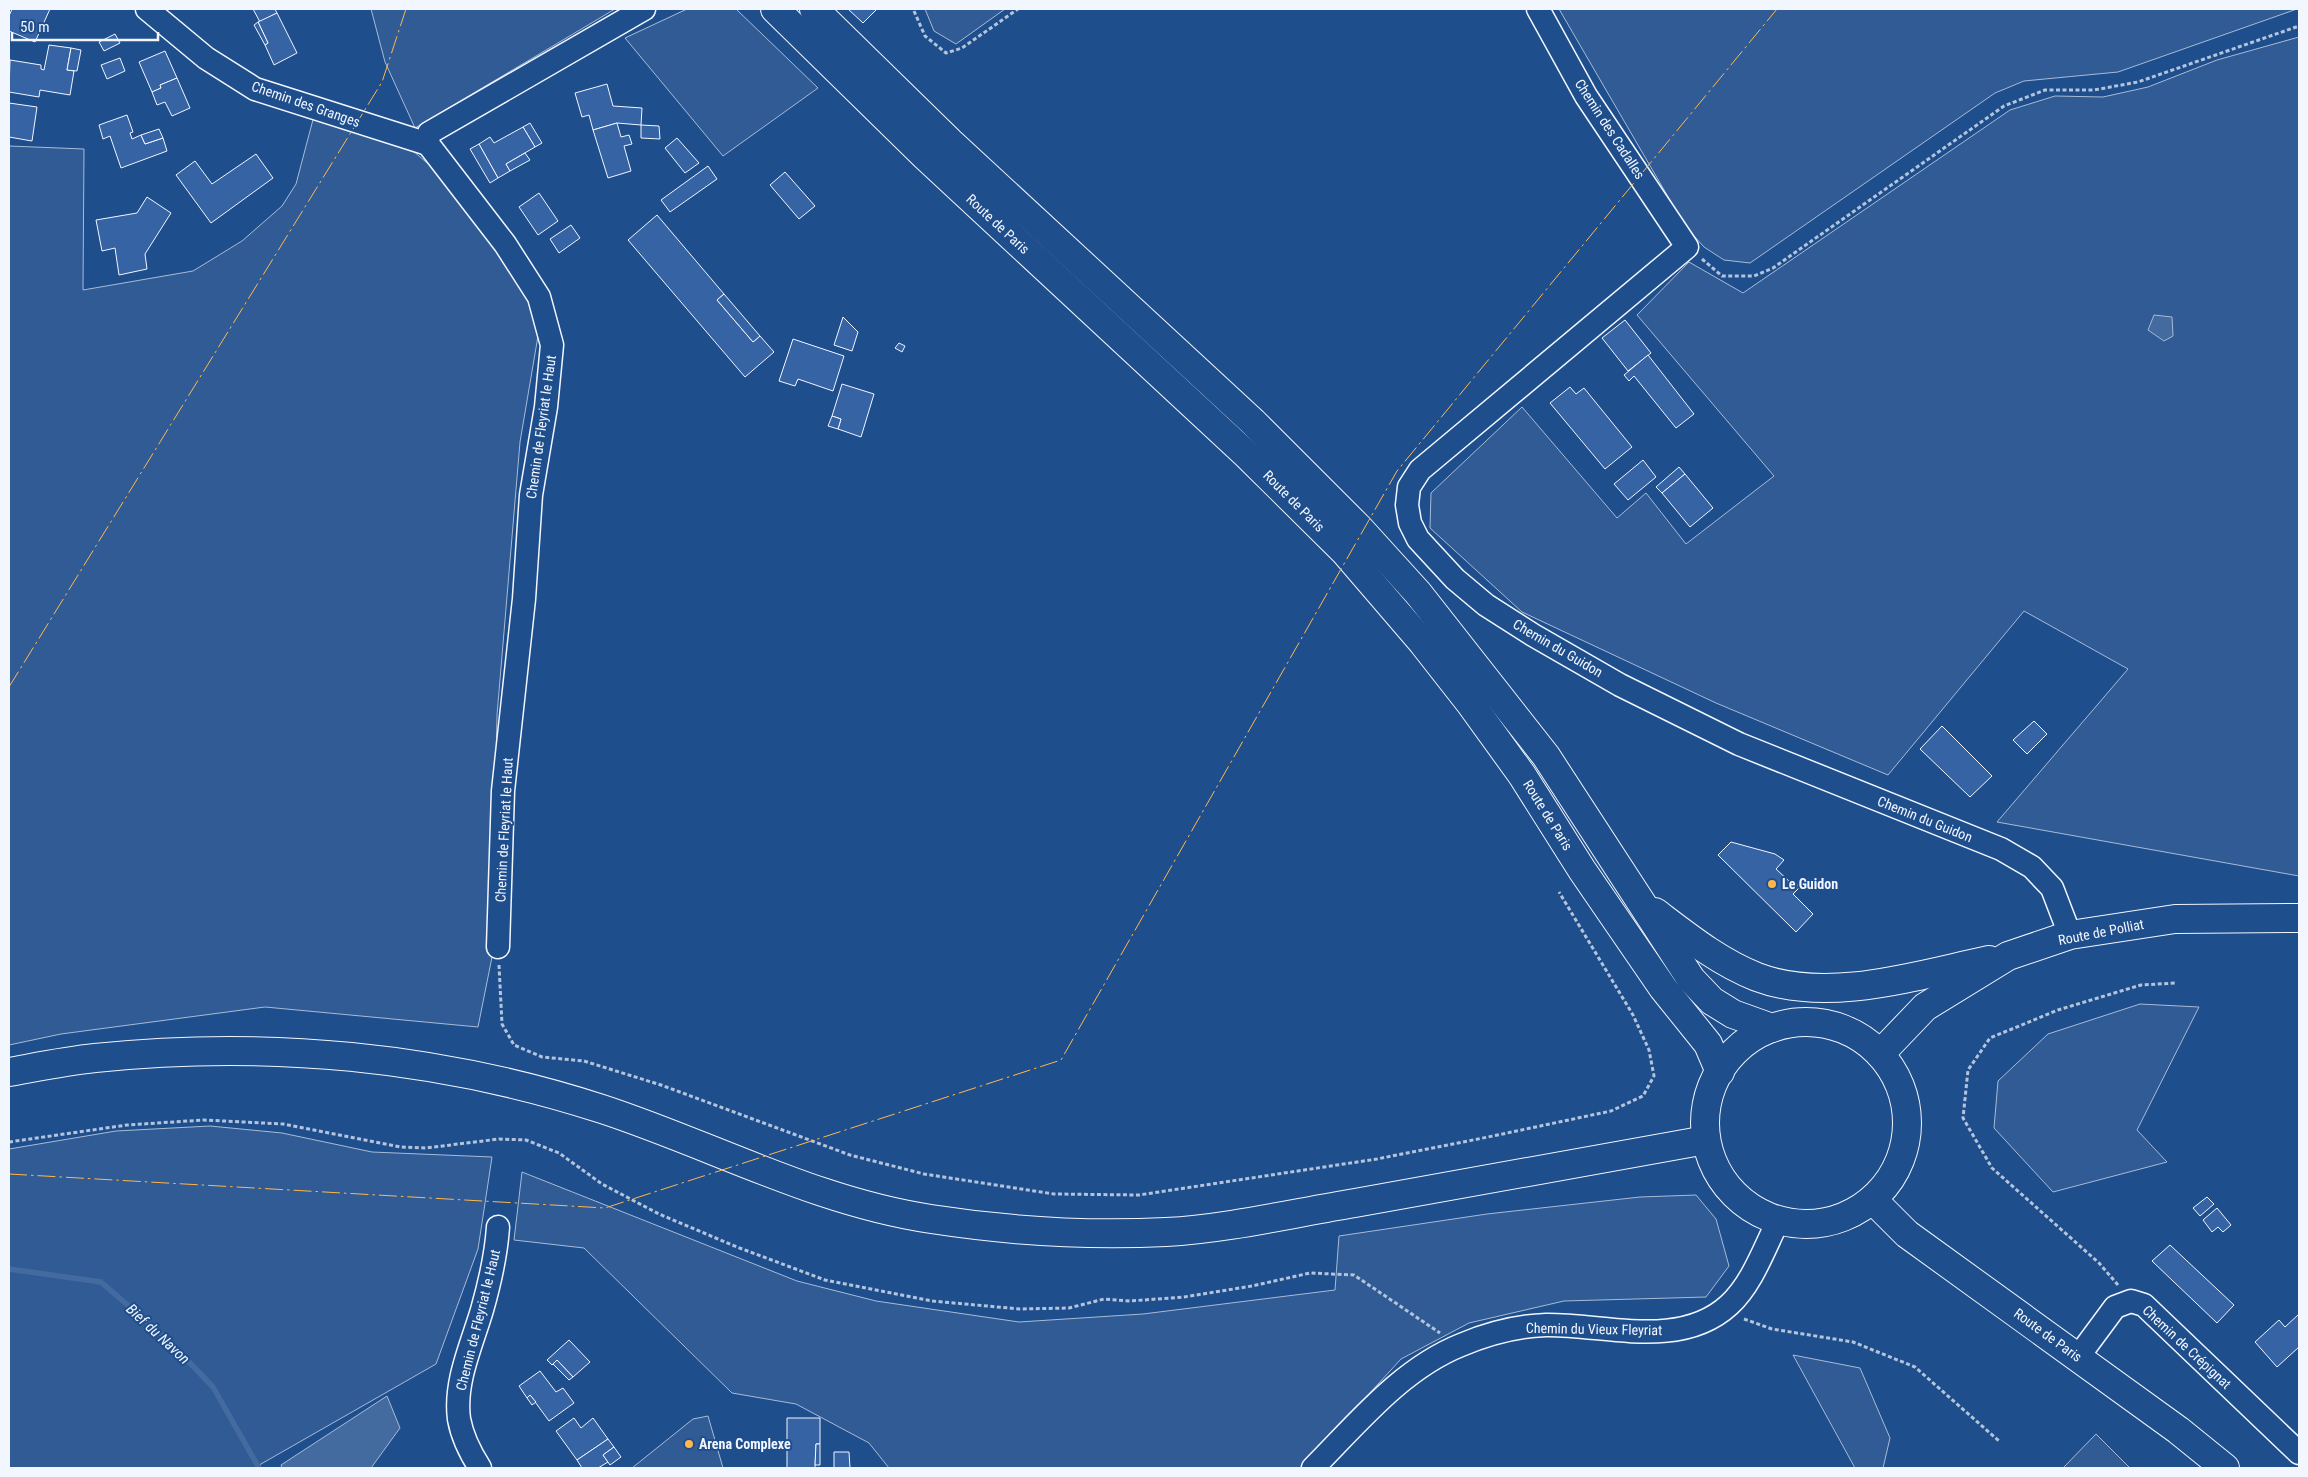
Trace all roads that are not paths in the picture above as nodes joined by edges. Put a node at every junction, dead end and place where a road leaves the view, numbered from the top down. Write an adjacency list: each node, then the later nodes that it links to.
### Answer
1 (147, 9): 6 (street, Chemin des Granges)
2 (644, 9): 6 (street)
3 (775, 9): 16 (main road, Route de Paris)
4 (814, 9): 8 (main road, Route de Paris)
5 (1538, 9): 7 (street, Chemin des Cadalles)
6 (428, 144): 11 (street, Chemin de Fleyriat le Haut)
7 (1687, 246): 10 (street, Chemin du Guidon)
8 (1640, 900): 12 (main road); 13 (main road, Route de Paris)
9 (2299, 918): 10 (main road, Route de Polliat)
10 (2070, 935): 12 (main road, Route de Polliat)
11 (498, 947)
12 (2008, 956): 14 (main road, Route de Polliat)
13 (1772, 1028): 14 (main road); 16 (main road)
14 (1880, 1054): 18 (main road)
15 (9, 1072): 17 (main road)
16 (1720, 1072): 17 (main road)
17 (1706, 1140): 19 (main road)
18 (1873, 1200): 19 (main road); 21 (main road, Route de Paris)
19 (1778, 1221): 24 (street, Chemin du Vieux Fleyriat)
20 (498, 1227): 23 (street, Chemin de Fleyriat le Haut)
21 (2078, 1357): 22 (street, Chemin de Crépignat); 25 (main road, Route de Paris)
22 (2299, 1452)
23 (480, 1468)
24 (1314, 1468)
25 (2225, 1468)

